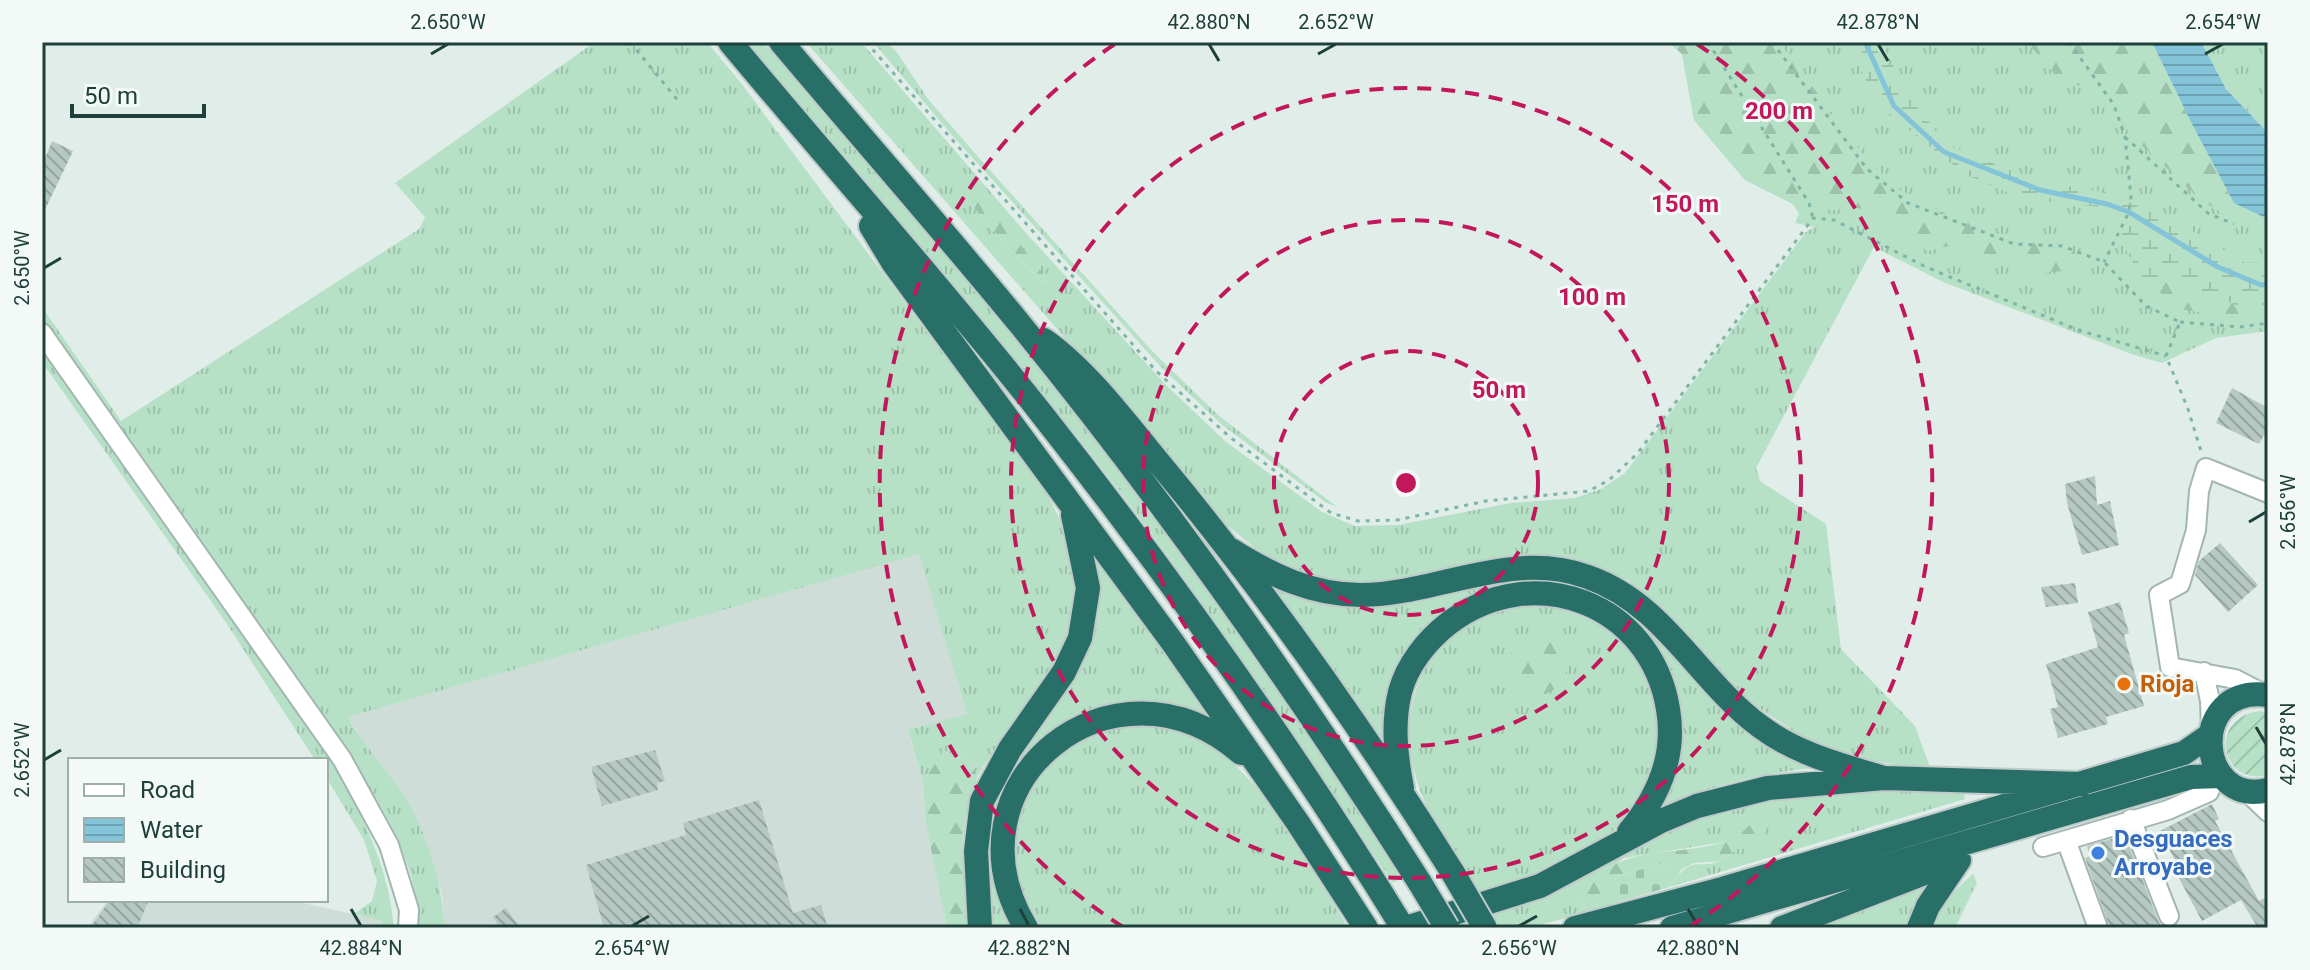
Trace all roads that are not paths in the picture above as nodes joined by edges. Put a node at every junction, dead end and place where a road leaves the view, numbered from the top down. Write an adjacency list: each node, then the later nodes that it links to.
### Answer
1 (730, 42): 3 (highway)
2 (781, 42): 4 (highway)
3 (834, 166): 7 (highway); 30 (highway)
4 (1019, 323): 8 (highway); 31 (highway, bridge)
5 (42, 333): 26 (street)
6 (2268, 493): 9 (street)
7 (1069, 501): 12 (highway); 27 (highway)
8 (1231, 550): 14 (highway); 17 (highway)
9 (2204, 672): 10 (street); 11 (street)
10 (2266, 694): 11 (highway)
11 (2210, 732): 13 (highway); 15 (highway)
12 (1261, 770): 28 (highway); 29 (highway)
13 (2218, 776): 16 (highway); 19 (street); 20 (highway)
14 (1884, 778): 15 (highway); 21 (highway)
15 (2082, 784): 33 (highway)
16 (2256, 790): 18 (street)
17 (1404, 795): 21 (highway); 32 (highway, bridge)
18 (2268, 812)
19 (2131, 819): 22 (street); 25 (street)
20 (2013, 831): 24 (highway); 34 (highway)
21 (1624, 839): 30 (highway)
22 (2066, 840): 23 (street); 37 (street)
23 (2043, 847)
24 (1959, 860): 35 (highway); 36 (highway)
25 (2169, 916)
26 (408, 928)
27 (980, 928)
28 (1026, 928)
29 (1366, 928)
30 (1404, 928)
31 (1447, 928)
32 (1485, 928)
33 (1575, 928)
34 (1672, 928)
35 (1782, 928)
36 (1919, 928)
37 (2098, 928)

